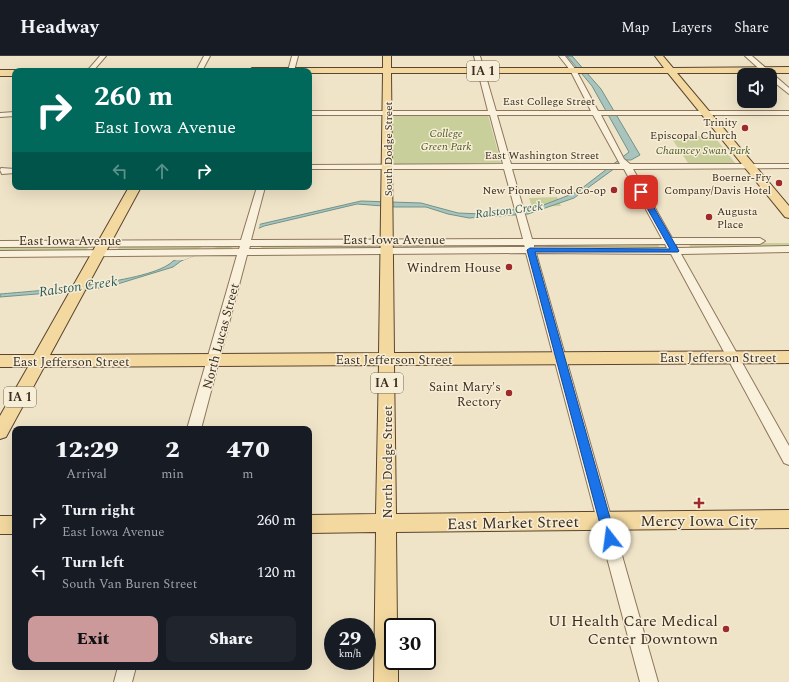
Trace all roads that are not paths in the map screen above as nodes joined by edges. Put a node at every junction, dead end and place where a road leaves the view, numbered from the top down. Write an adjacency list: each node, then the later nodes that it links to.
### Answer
1 (103, 56): 9 (street)
2 (207, 56): 10 (street)
3 (295, 56): 11 (street)
4 (387, 56): 19 (main road, South Dodge Street)
5 (477, 56): 20 (street)
6 (562, 56): 13 (street)
7 (658, 56): 14 (main road)
8 (748, 56): 12 (street)
9 (93, 68)
10 (201, 68)
11 (292, 68)
12 (761, 68)
13 (575, 70): 14 (main road, IA 1); 20 (main road, IA 1); 26 (street)
14 (670, 70): 15 (main road, IA 1); 27 (main road)
15 (737, 70)
16 (777, 70): 17 (main road, IA 1)
17 (789, 70)
18 (312, 71): 19 (main road, IA 1)
19 (387, 71): 20 (main road, IA 1); 29 (main road, South Dodge Street / IA 1)
20 (481, 71): 25 (street)
21 (0, 73): 22 (main road)
22 (12, 73)
23 (777, 82): 24 (street)
24 (789, 92)
25 (493, 112): 26 (street, East College Street); 29 (street, East College Street); 38 (street)
26 (599, 112): 27 (street, East College Street); 33 (street)
27 (706, 112): 30 (street, East College Street); 34 (main road)
28 (312, 113): 29 (street, East College Street)
29 (388, 113): 37 (main road, South Dodge Street / IA 1)
30 (789, 113)
31 (0, 114): 32 (street)
32 (12, 114)
33 (622, 163): 34 (street, East Washington Street); 38 (street, East Washington Street); 46 (street)
34 (749, 166): 35 (street, East Washington Street); 42 (main road)
35 (789, 166)
36 (312, 167): 37 (street, East Washington Street)
37 (387, 168): 38 (street, East Washington Street); 39 (street, East Washington Street); 47 (main road, South Dodge Street / IA 1)
38 (508, 168): 45 (street)
39 (312, 170)
40 (133, 190): 48 (main road, IA 1)
41 (260, 190): 49 (street, North Lucas Street)
42 (789, 214)
43 (789, 241): 46 (street, East Iowa Avenue)
44 (0, 244): 48 (street, East Iowa Avenue)
45 (529, 246): 46 (street, East Iowa Avenue); 47 (street, East Iowa Avenue); 54 (street)
46 (672, 246): 50 (street, East Iowa Avenue); 52 (street)
47 (388, 247): 49 (street, East Iowa Avenue); 55 (main road, North Dodge Street / IA 1)
48 (101, 248): 49 (street, East Iowa Avenue); 51 (street, East Iowa Avenue); 58 (main road, IA 1)
49 (245, 248): 56 (street, North Lucas Street)
50 (789, 249)
51 (0, 254)
52 (734, 357): 53 (main road, East Jefferson Street); 54 (main road, East Jefferson Street); 61 (street)
53 (789, 357)
54 (560, 358): 55 (main road, East Jefferson Street); 62 (street)
55 (387, 359): 56 (main road, East Jefferson Street); 64 (main road, North Dodge Street / IA 1)
56 (214, 360): 58 (main road, East Jefferson Street); 59 (street, North Lucas Street)
57 (0, 361): 58 (main road, East Jefferson Street)
58 (39, 361): 60 (main road, IA 1)
59 (195, 426)
60 (0, 432)
61 (789, 458)
62 (605, 520): 63 (main road, East Market Street); 64 (main road, East Market Street); 71 (street)
63 (789, 520)
64 (387, 523): 65 (main road, East Market Street); 70 (main road, North Dodge Street / IA 1)
65 (312, 524)
66 (0, 525): 67 (main road)
67 (12, 525)
68 (127, 670): 69 (street)
69 (123, 682)
70 (386, 682)
71 (649, 682)

